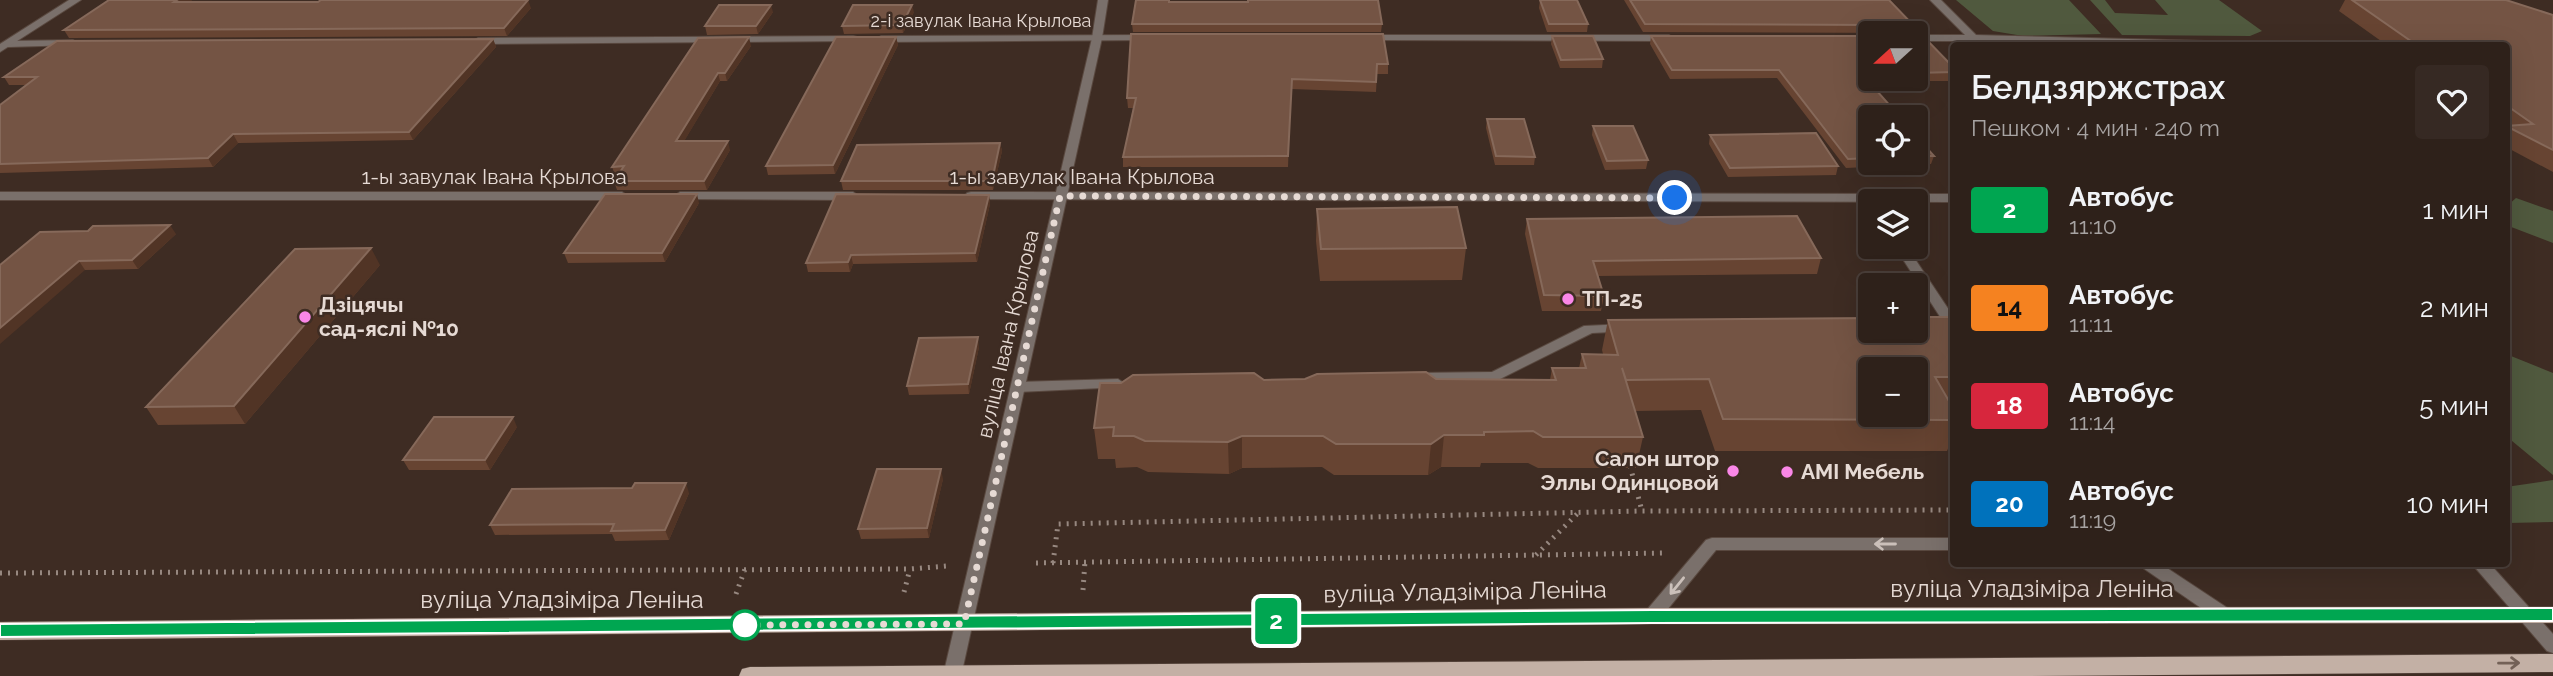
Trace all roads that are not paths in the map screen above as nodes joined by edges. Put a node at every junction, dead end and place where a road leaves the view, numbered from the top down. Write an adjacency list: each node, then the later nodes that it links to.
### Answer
1 (76, 0): 14 (street)
2 (1103, 0): 4 (street, вуліца Івана Крылова)
3 (1935, 0): 12 (street)
4 (1097, 38): 5 (street, 2-і завулак Івана Крылова); 9 (street, 2-і завулак Івана Крылова); 20 (street, вуліца Івана Крылова)
5 (1152, 38)
6 (1360, 38): 7 (street)
7 (1677, 38)
8 (860, 39): 11 (street, 2-і завулак Івана Крылова)
9 (874, 39)
10 (1928, 39): 12 (street)
11 (469, 41)
12 (1978, 42)
13 (92, 43): 14 (street)
14 (4, 46)
15 (0, 196): 16 (street, 1-ы завулак Івана Крылова)
16 (642, 196)
17 (670, 196): 18 (street)
18 (865, 196)
19 (963, 196): 20 (street, 1-ы завулак Івана Крылова)
20 (1060, 196): 23 (street, 1-ы завулак Івана Крылова); 31 (street, вуліца Івана Крылова)
21 (1950, 198): 22 (street, 1-ы завулак Івана Крылова)
22 (1928, 199)
23 (1858, 200)
24 (1909, 259): 25 (street)
25 (1950, 321)
26 (1950, 323): 27 (street)
27 (1939, 324)
28 (1643, 328): 29 (street)
29 (1396, 379)
30 (1131, 384): 31 (street)
31 (1018, 387): 39 (street, вуліца Івана Крылова)
32 (1950, 544): 38 (street, one-way to 38)
33 (2153, 567): 35 (street)
34 (2483, 567): 36 (street)
35 (2223, 614): 36 (main road, вуліца Уладзіміра Леніна); 38 (main road, вуліца Уладзіміра Леніна)
36 (2525, 615): 37 (main road, вуліца Уладзіміра Леніна); 41 (street)
37 (2553, 615)
38 (1652, 616): 39 (main road, вуліца Уладзіміра Леніна)
39 (964, 624): 40 (main road, вуліца Уладзіміра Леніна); 43 (street, вуліца Івана Крылова)
40 (0, 631)
41 (2553, 646)
42 (2553, 663): 43 (main road, one-way to 42)
43 (952, 675): 44 (main road)
44 (750, 676)

